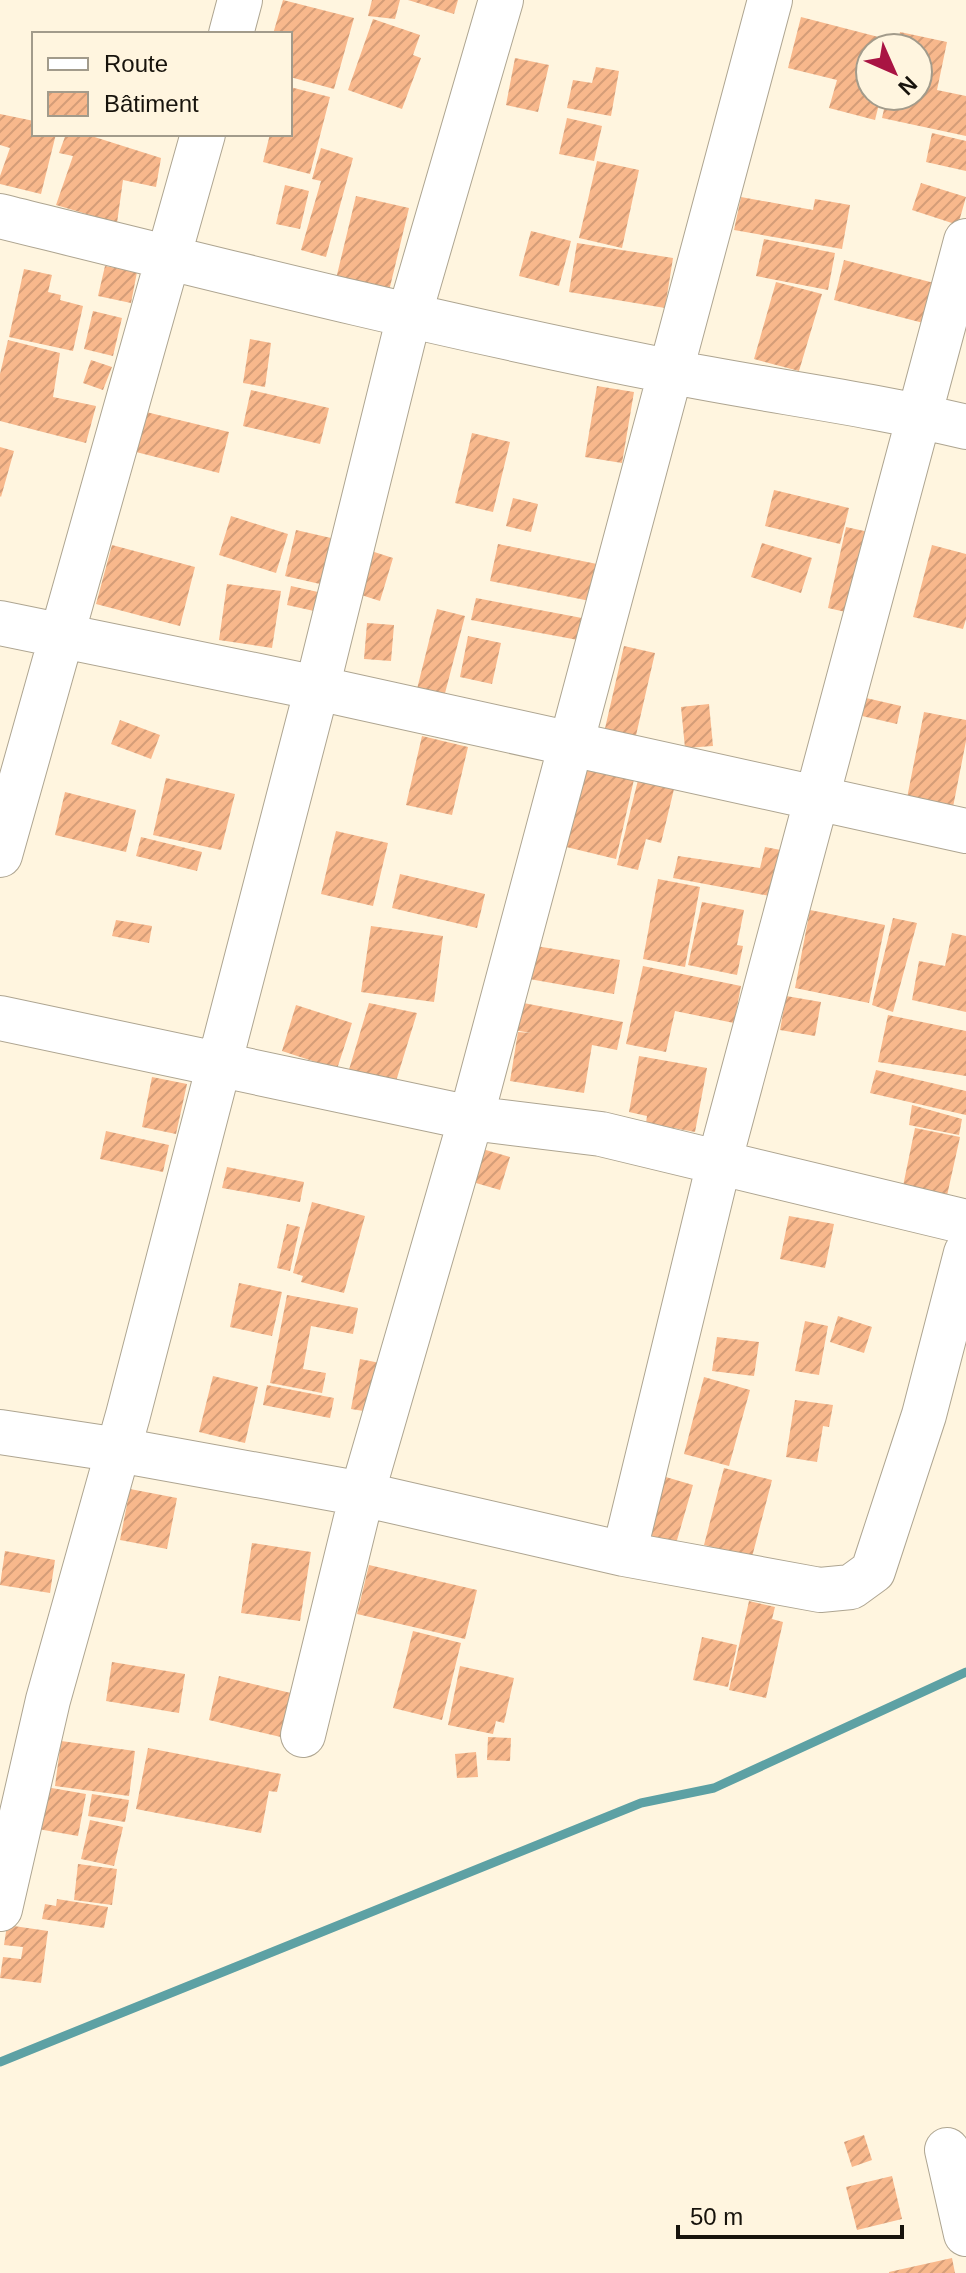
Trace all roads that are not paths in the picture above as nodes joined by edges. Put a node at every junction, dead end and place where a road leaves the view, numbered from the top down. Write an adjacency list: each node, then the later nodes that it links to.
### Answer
1 (240, 0): 4 (street)
2 (501, 0): 9 (street)
3 (770, 0): 10 (street)
4 (232, 32)
5 (202, 136): 8 (street)
6 (0, 216): 8 (street)
7 (966, 241): 11 (street)
8 (169, 258): 9 (street); 14 (street)
9 (409, 316): 10 (street); 15 (street)
10 (669, 371): 11 (street); 16 (street)
11 (920, 416): 12 (street); 17 (street)
12 (966, 427)
13 (0, 623): 14 (street)
14 (62, 636): 15 (street); 19 (street)
15 (317, 688): 16 (street); 21 (street)
16 (570, 744): 17 (street); 22 (street)
17 (818, 799): 18 (street); 23 (street)
18 (966, 831)
19 (0, 855)
20 (0, 1018): 21 (street)
21 (219, 1065): 22 (street); 27 (street)
22 (471, 1118): 23 (street); 28 (street)
23 (719, 1163): 24 (street); 29 (street)
24 (966, 1222)
25 (966, 1253): 29 (street)
26 (0, 1432): 27 (street)
27 (119, 1450): 28 (street); 31 (street)
28 (362, 1494): 29 (street); 30 (street)
29 (624, 1554)
30 (303, 1735)
31 (8, 1837): 32 (street)
32 (0, 1909)
33 (947, 2150): 34 (street)
34 (966, 2234)

